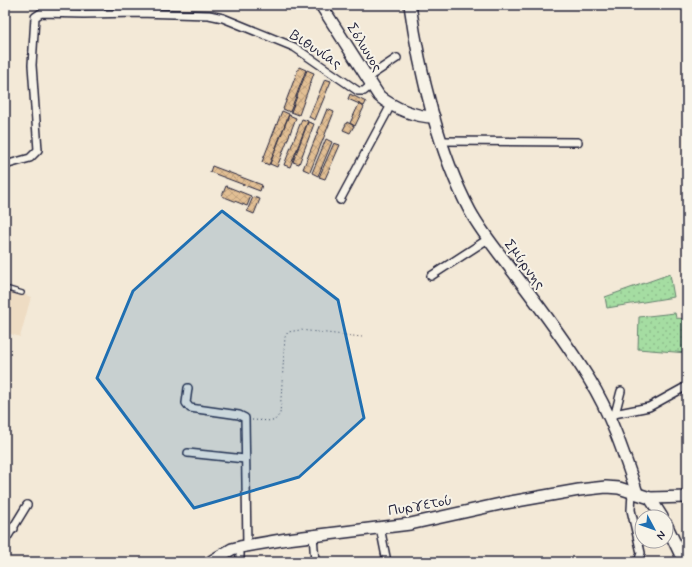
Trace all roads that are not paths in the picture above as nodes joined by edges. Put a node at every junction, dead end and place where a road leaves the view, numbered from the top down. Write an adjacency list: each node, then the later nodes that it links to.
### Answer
1 (321, 5): 4 (street, Σόλωνος)
2 (410, 5): 6 (street, Σμύρνης)
3 (397, 58): 4 (street)
4 (369, 81): 5 (street, Σόλωνος); 9 (street, Βιθυνίας)
5 (391, 105): 6 (street); 10 (street)
6 (434, 117): 7 (street, Σμύρνης)
7 (441, 141): 8 (street); 11 (street, Σμύρνης)
8 (578, 142)
9 (5, 166)
10 (340, 200)
11 (488, 239): 12 (street); 18 (street, Σμύρνης)
12 (431, 276)
13 (5, 288): 14 (lane)
14 (22, 293)
15 (687, 386): 18 (street)
16 (188, 388): 20 (street)
17 (621, 391): 18 (street)
18 (612, 414): 21 (street, Σμύρνης)
19 (188, 453): 20 (street)
20 (245, 459): 32 (street)
21 (635, 492): 23 (street, Πυργετού); 27 (street, Πυργετού); 37 (street)
22 (687, 497): 23 (street)
23 (650, 498): 25 (street)
24 (27, 505): 28 (street)
25 (657, 509)
26 (5, 526): 28 (street)
27 (380, 527): 29 (street, Πυργετού); 36 (street)
28 (14, 529): 30 (street)
29 (313, 535): 32 (street, Πυργετού); 35 (street)
30 (5, 541)
31 (674, 541): 38 (street)
32 (244, 547): 33 (street, Πυργετού); 34 (street)
33 (210, 562)
34 (240, 562)
35 (314, 562)
36 (387, 562)
37 (638, 562)
38 (684, 562)

